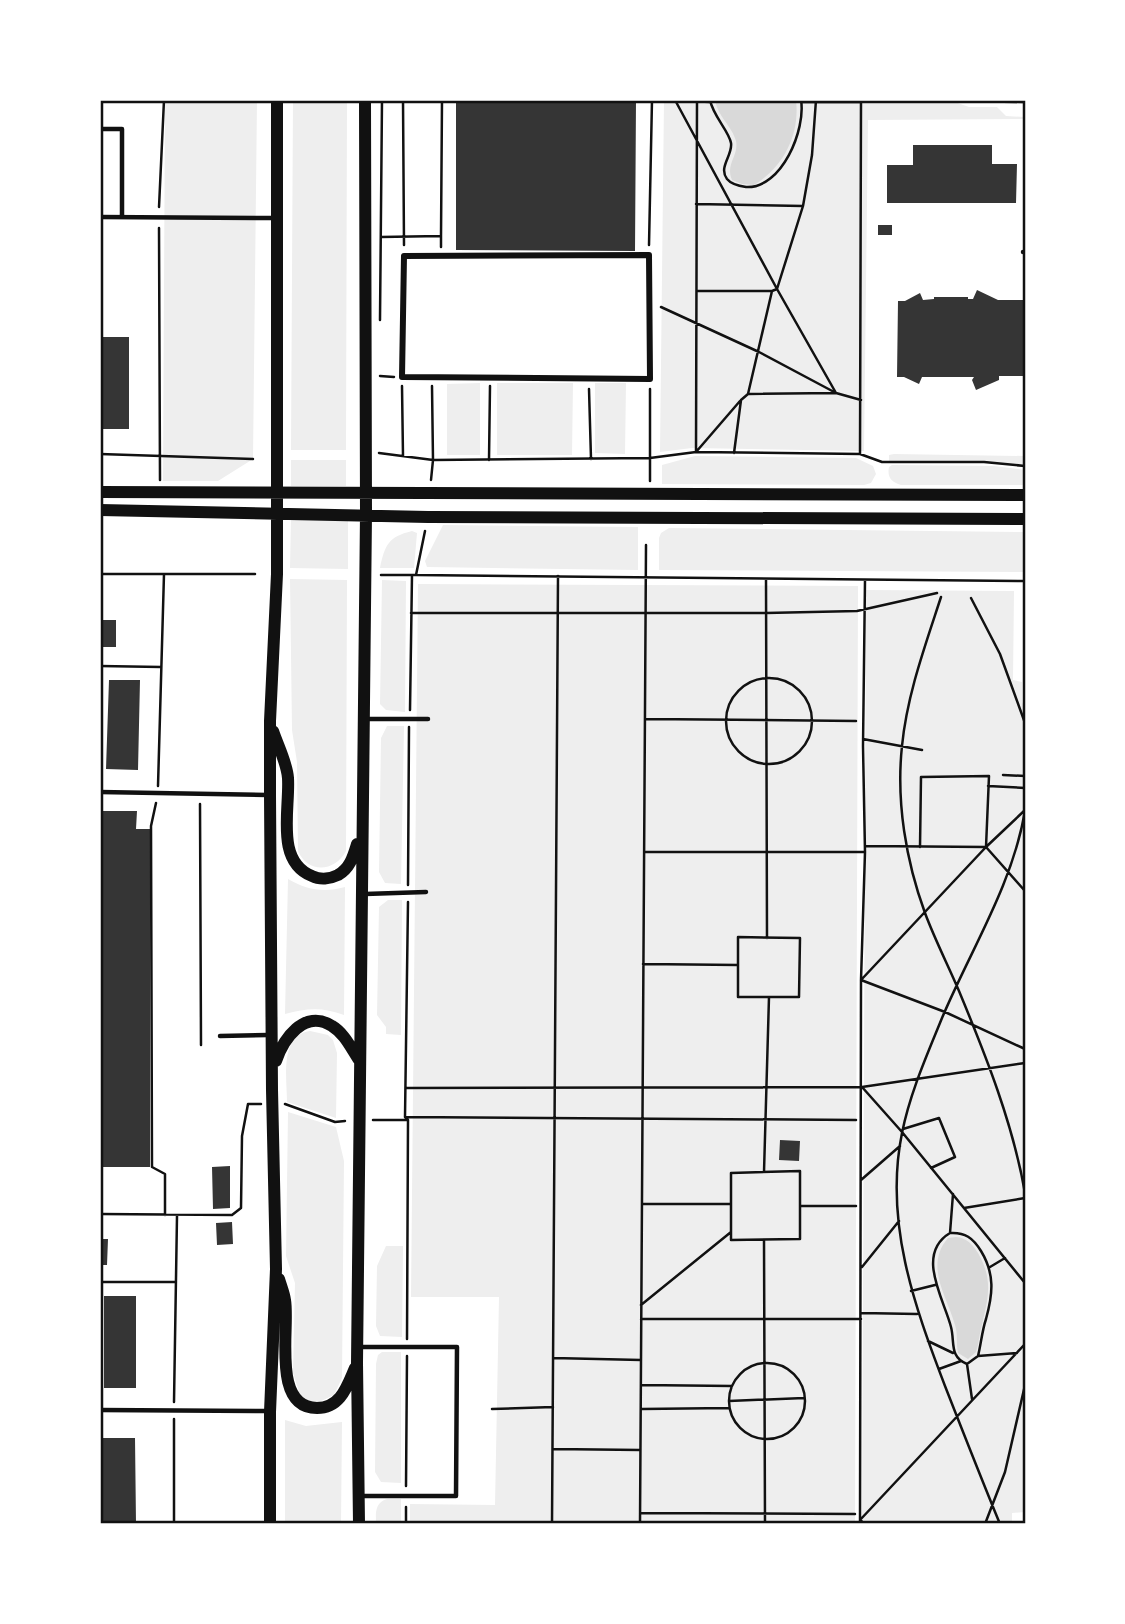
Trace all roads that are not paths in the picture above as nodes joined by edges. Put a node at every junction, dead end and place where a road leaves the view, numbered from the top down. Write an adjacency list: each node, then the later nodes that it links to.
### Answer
1 (277, 100): 8 (main road)
2 (365, 100): 12 (main road)
3 (959, 100): 4 (lane)
4 (1025, 101)
5 (100, 130): 7 (lane)
6 (100, 217): 7 (lane)
7 (122, 217): 8 (lane)
8 (277, 218): 11 (main road)
9 (490, 378): 9 (street)
10 (100, 492): 11 (main road)
11 (276, 493): 12 (main road); 15 (main road)
12 (366, 493): 13 (main road); 16 (main road)
13 (1025, 495)
14 (100, 510): 15 (main road)
15 (276, 513): 16 (main road); 20 (main road)
16 (366, 514): 17 (main road); 18 (main road)
17 (1025, 519)
18 (363, 719): 19 (lane); 23 (main road)
19 (428, 719)
20 (270, 721): 22 (main road); 23 (main road)
21 (100, 792): 22 (lane)
22 (270, 795): 26 (main road)
23 (362, 825): 25 (main road)
24 (426, 892): 25 (lane)
25 (361, 895): 28 (main road)
26 (272, 1035): 27 (lane); 29 (main road)
27 (220, 1036)
28 (359, 1060): 29 (main road); 31 (main road)
29 (272, 1071): 30 (main road)
30 (276, 1269): 32 (main road); 34 (main road)
31 (357, 1347): 32 (main road); 35 (lane)
32 (357, 1363): 35 (main road)
33 (100, 1410): 34 (lane)
34 (270, 1412): 36 (main road)
35 (359, 1496): 37 (main road)
36 (270, 1524)
37 (359, 1524)

